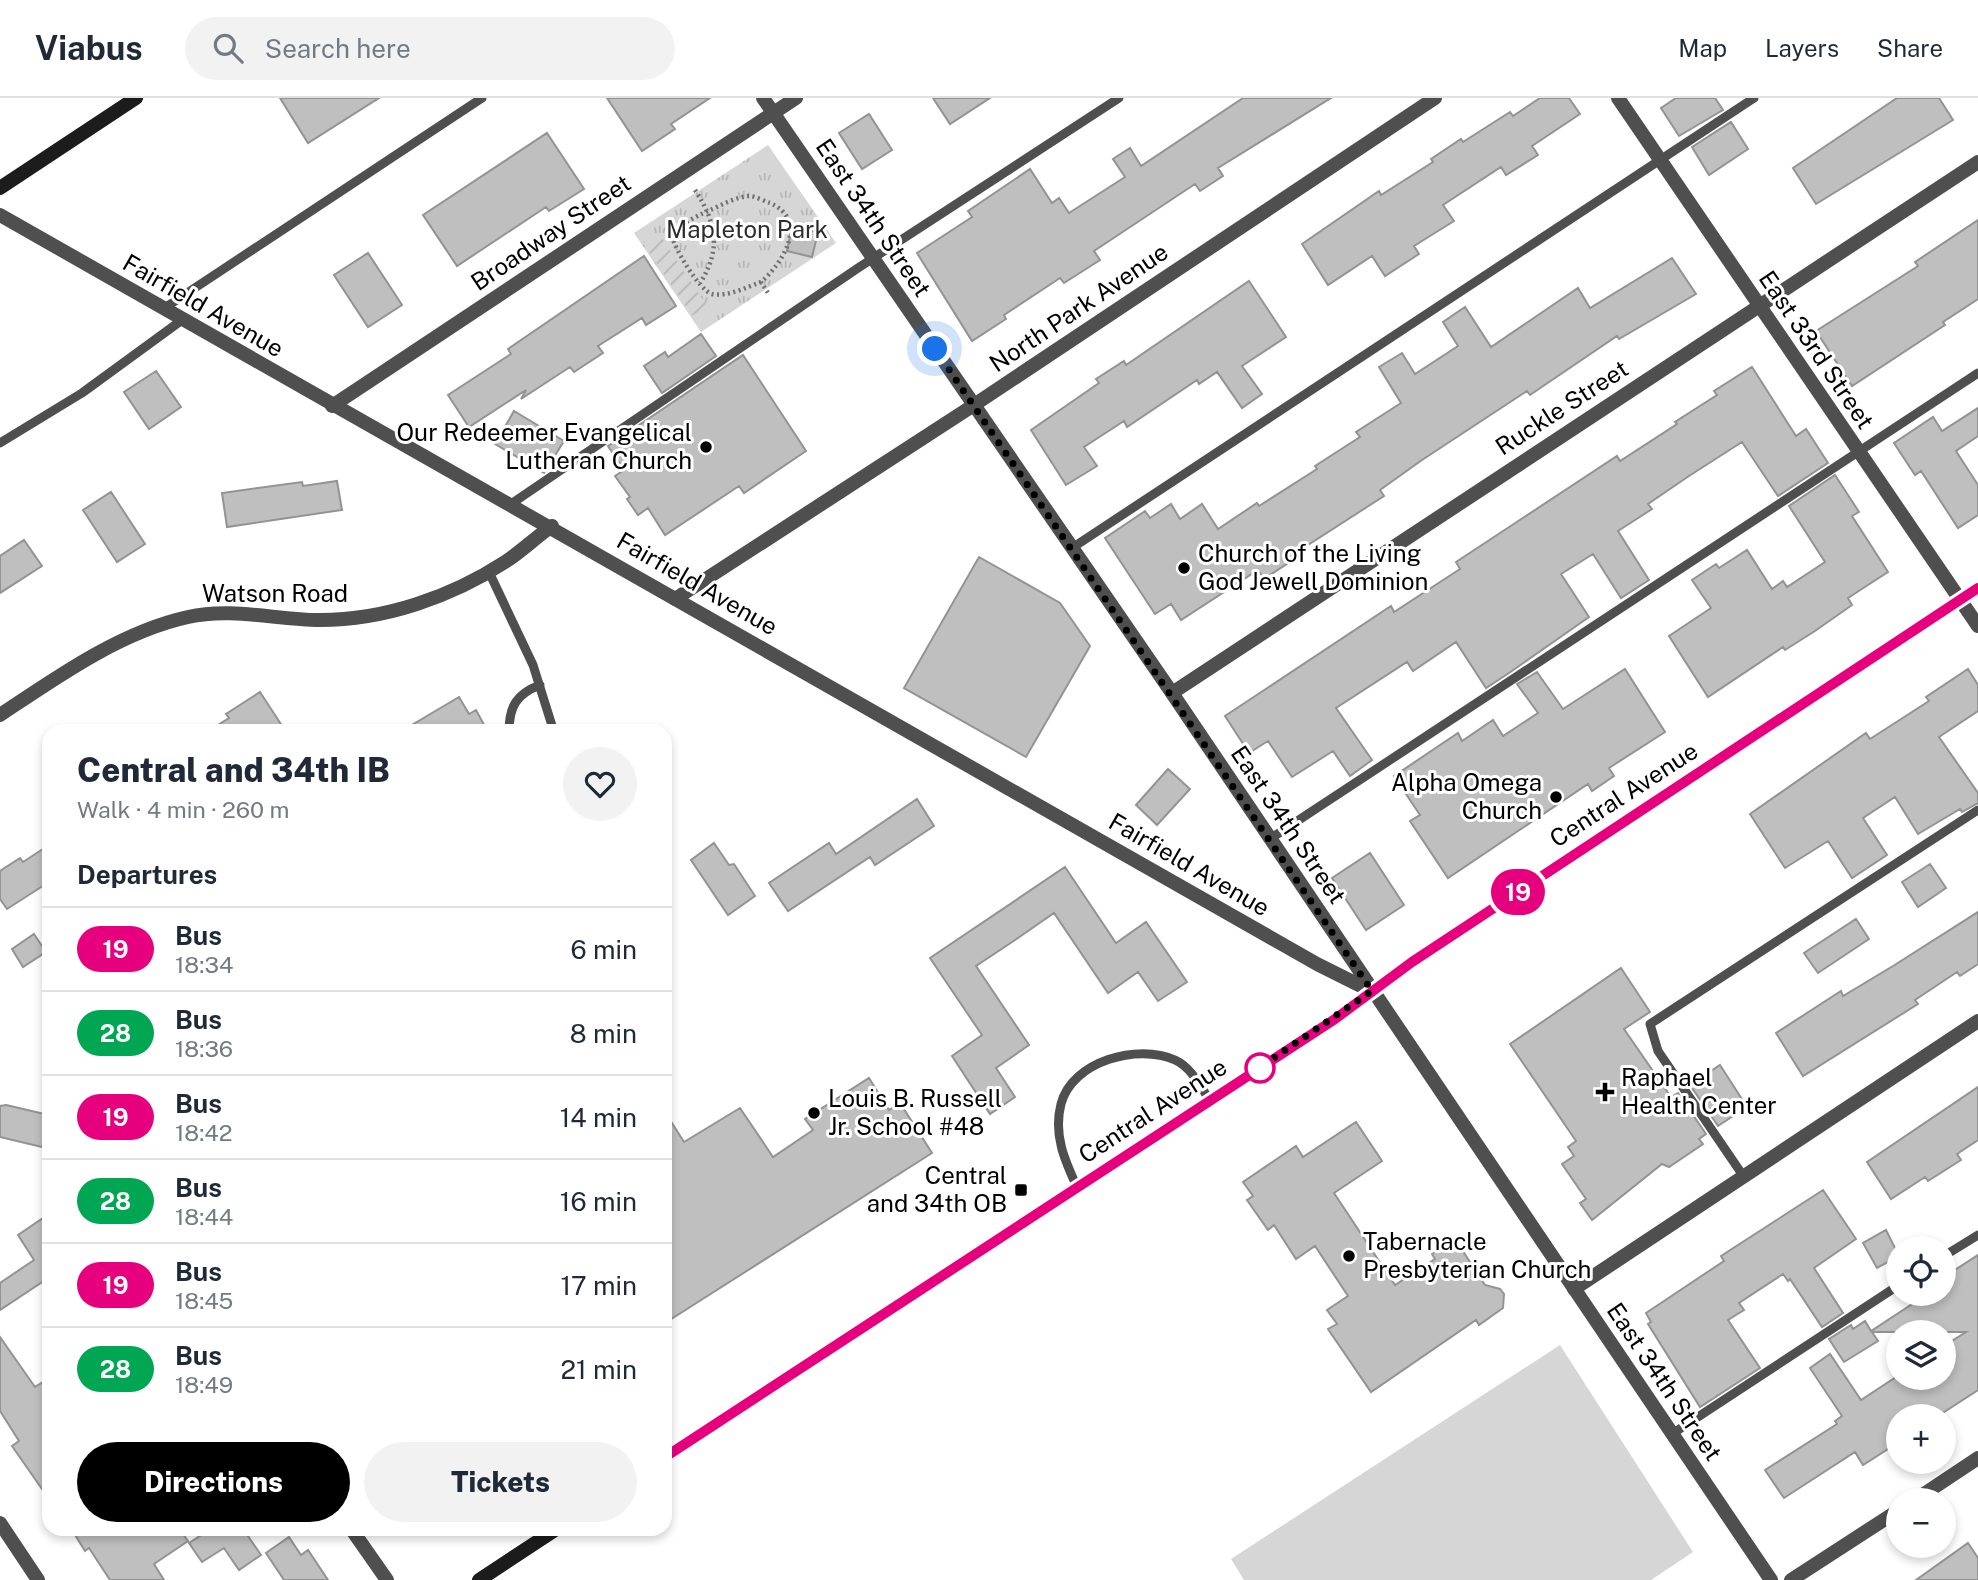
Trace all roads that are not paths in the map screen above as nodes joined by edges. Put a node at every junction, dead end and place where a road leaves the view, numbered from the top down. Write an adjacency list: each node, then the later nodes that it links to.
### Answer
1 (136, 98): 12 (main road)
2 (482, 98): 16 (lane)
3 (763, 98): 9 (street, East 34th Street)
4 (796, 98): 9 (street, Broadway Street)
5 (1119, 98): 14 (lane)
6 (1435, 98): 19 (street, North Park Avenue)
7 (1618, 98): 10 (street, East 33rd Street)
8 (1754, 98): 10 (lane)
9 (774, 113): 14 (street, East 34th Street); 20 (street, Broadway Street)
10 (1660, 160): 15 (street, East 33rd Street); 25 (lane)
11 (1978, 162): 15 (street, Ruckle Street)
12 (0, 188)
13 (0, 215): 16 (street, Fairfield Avenue)
14 (873, 258): 19 (street, East 34th Street); 23 (lane)
15 (1759, 306): 22 (street, East 33rd Street); 32 (street, Ruckle Street)
16 (163, 309): 17 (street, Fairfield Avenue)
17 (182, 320): 20 (street, Fairfield Avenue); 21 (lane)
18 (1978, 373): 22 (lane)
19 (974, 405): 25 (street, East 34th Street); 28 (street, North Park Avenue)
20 (332, 406): 23 (street, Fairfield Avenue)
21 (0, 443)
22 (1858, 453): 29 (street, East 33rd Street); 37 (lane)
23 (511, 504): 24 (street, Fairfield Avenue)
24 (552, 526): 26 (street, Watson Road); 28 (street, Fairfield Avenue)
25 (1072, 548): 32 (street, East 34th Street)
26 (489, 572): 31 (lane); 33 (street, Watson Road)
27 (1978, 588): 29 (main road, Central Avenue)
28 (676, 599): 38 (street, Fairfield Avenue)
29 (1960, 600): 30 (street, East 33rd Street); 38 (main road, Central Avenue)
30 (1978, 626)
31 (540, 685): 34 (lane); 35 (lane)
32 (1172, 693): 37 (street, East 34th Street)
33 (0, 715)
34 (510, 724)
35 (552, 724)
36 (1978, 810): 41 (lane)
37 (1270, 839): 38 (street, East 34th Street)
38 (1372, 991): 40 (main road, Central Avenue); 45 (street, East 34th Street)
39 (1978, 1021): 41 (street)
40 (1210, 1101): 42 (main road, Central Avenue); 42 (lane)
41 (1744, 1177): 45 (street)
42 (1077, 1188): 48 (main road, Central Avenue)
43 (1978, 1235): 44 (lane)
44 (1956, 1249)
45 (1574, 1289): 47 (street, East 34th Street)
46 (1886, 1294): 47 (lane)
47 (1672, 1434): 58 (street, East 34th Street)
48 (672, 1452)
49 (1978, 1458): 50 (street)
50 (1932, 1488)
51 (1886, 1518): 59 (street)
52 (0, 1523): 55 (street)
53 (356, 1536): 56 (street)
54 (546, 1536): 57 (main road)
55 (38, 1580)
56 (387, 1580)
57 (479, 1580)
58 (1771, 1580)
59 (1791, 1580)

